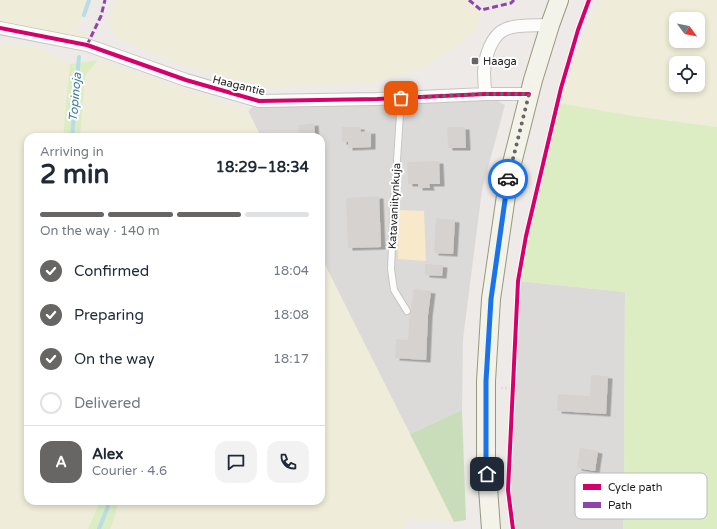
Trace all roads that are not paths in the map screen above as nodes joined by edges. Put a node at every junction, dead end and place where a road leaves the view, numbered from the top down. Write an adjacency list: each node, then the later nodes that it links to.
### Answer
1 (559, 0): 2 (main road)
2 (550, 25): 4 (street); 5 (main road)
3 (0, 28): 6 (street, Haagantie)
4 (485, 94): 5 (street, Haagantie); 6 (street, Haagantie)
5 (529, 94): 8 (main road)
6 (401, 98): 7 (lane, Katavaniitynkuja)
7 (407, 311)
8 (491, 529)

